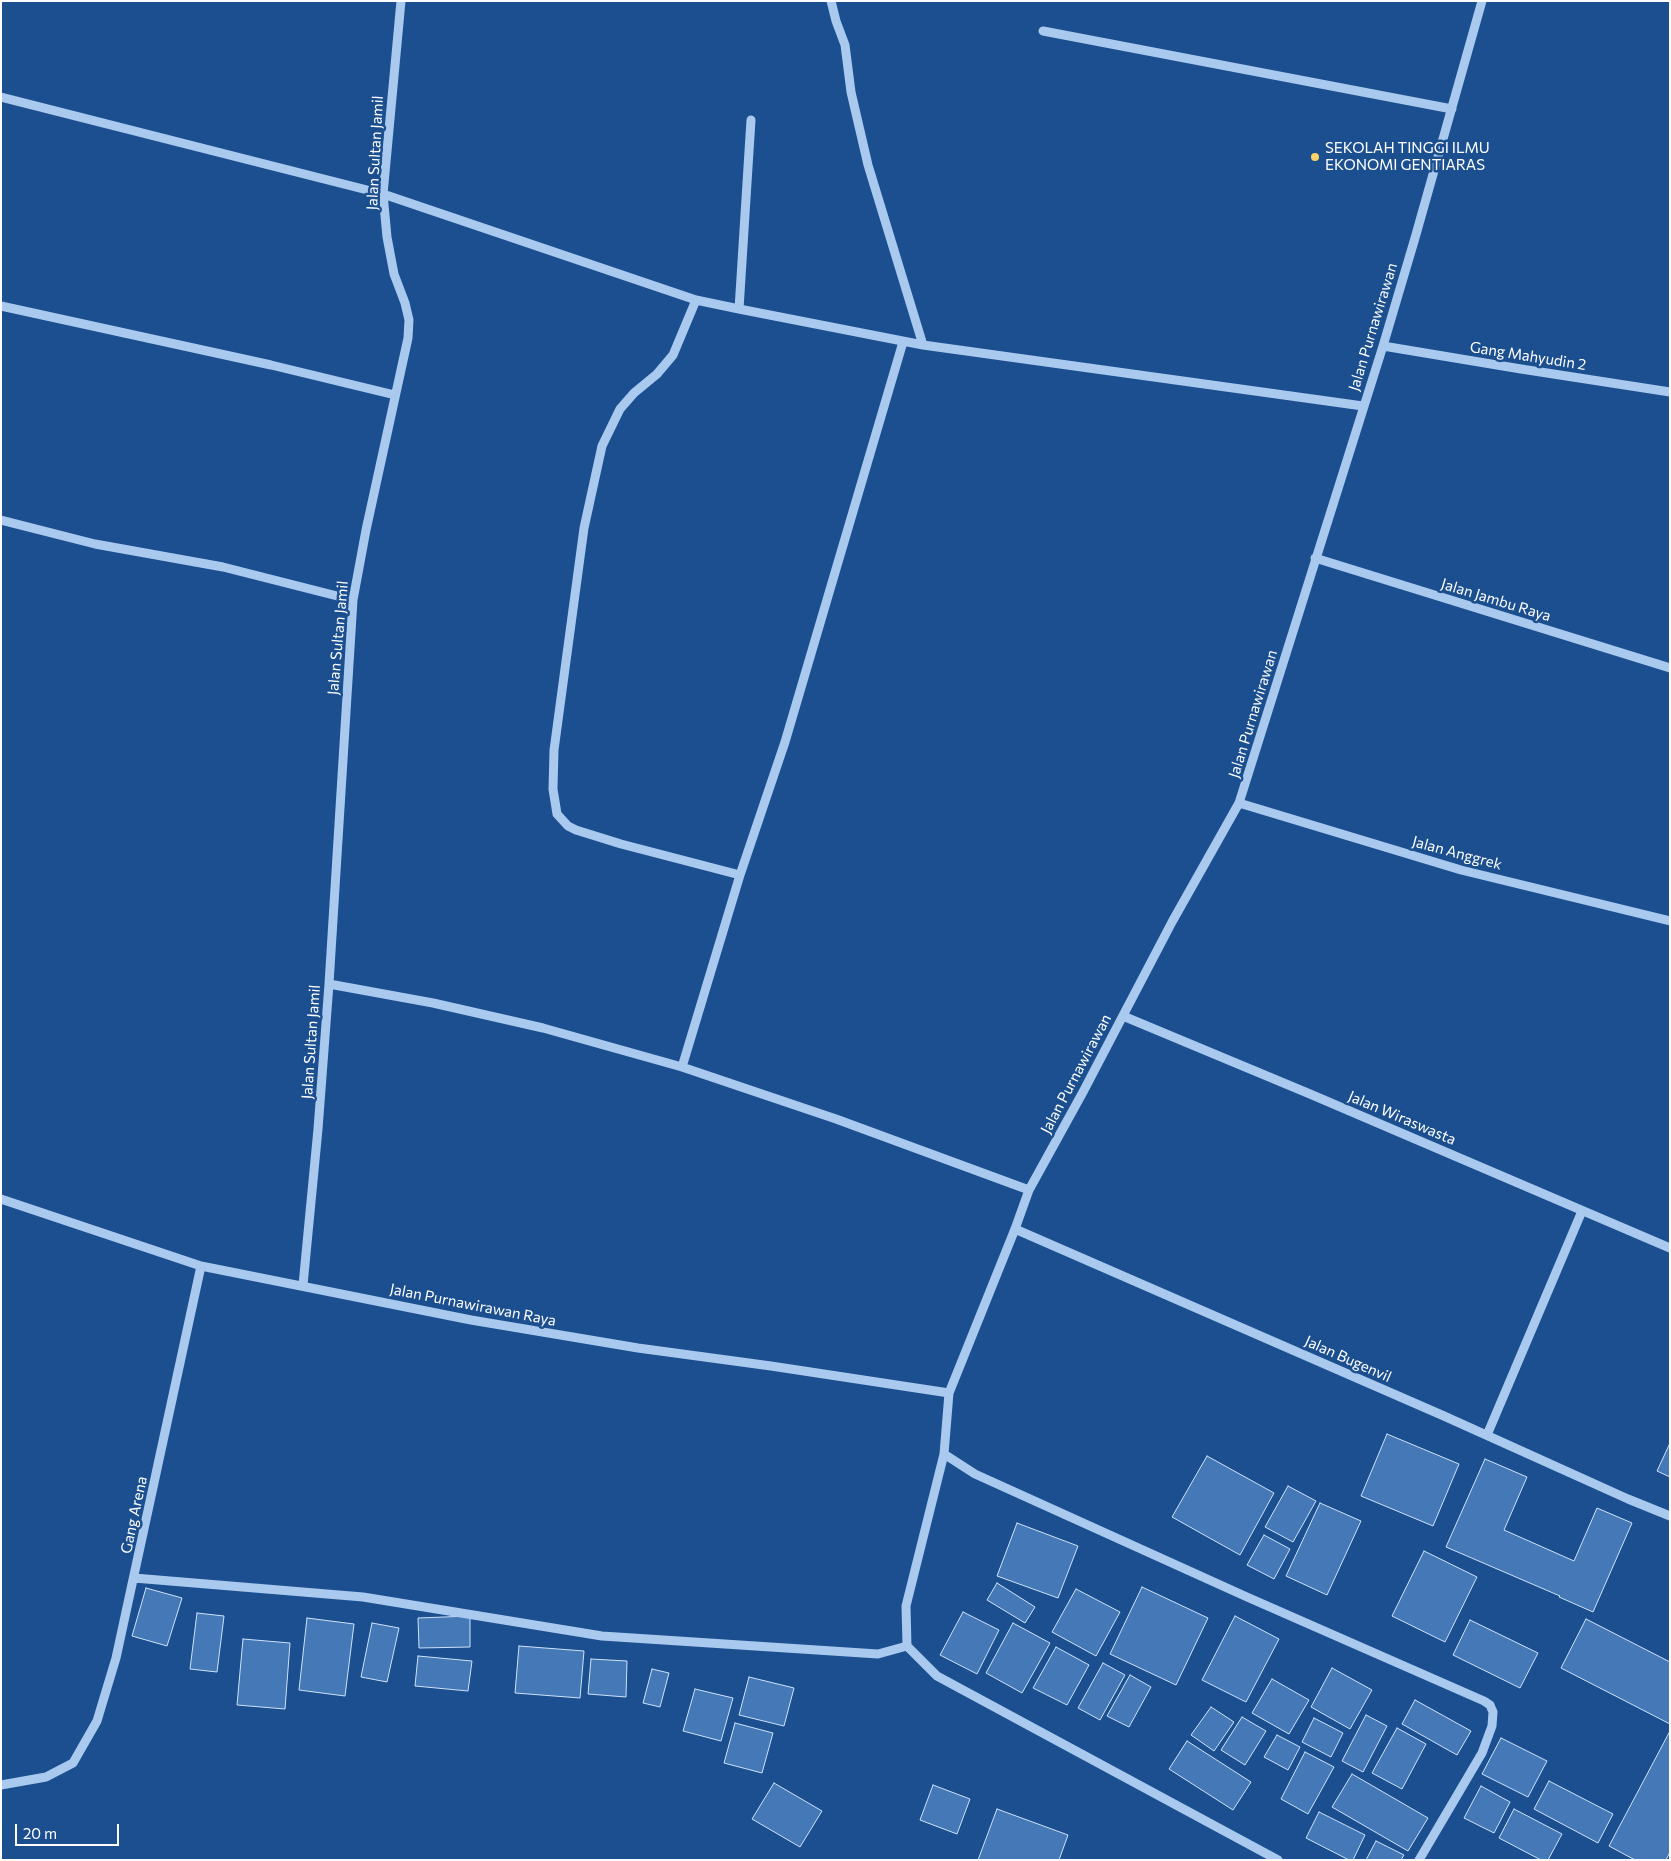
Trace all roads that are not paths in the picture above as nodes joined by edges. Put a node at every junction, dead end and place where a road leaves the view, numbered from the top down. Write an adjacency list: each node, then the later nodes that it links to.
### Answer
1 (401, 1): 8 (street, Jalan Sultan Jamil)
2 (831, 1): 13 (street)
3 (1482, 1): 6 (street, Jalan Purnawirawan)
4 (1043, 31): 6 (street)
5 (1, 97): 8 (street)
6 (1452, 109): 14 (street, Jalan Purnawirawan)
7 (751, 120): 11 (street)
8 (383, 194): 9 (street); 16 (street, Jalan Sultan Jamil)
9 (696, 300): 11 (street); 23 (street)
10 (1, 306): 16 (street)
11 (739, 309): 12 (street)
12 (903, 342): 13 (street); 23 (street)
13 (924, 345): 17 (street)
14 (1383, 346): 15 (street, Gang Mahyudin 2); 17 (street, Jalan Purnawirawan)
15 (1670, 392)
16 (395, 395): 20 (street, Jalan Sultan Jamil)
17 (1363, 406): 19 (street, Jalan Purnawirawan)
18 (1, 520): 20 (street)
19 (1315, 558): 21 (street, Jalan Jambu Raya); 22 (street, Jalan Purnawirawan)
20 (353, 600): 25 (street, Jalan Sultan Jamil)
21 (1670, 668)
22 (1239, 803): 24 (street, Jalan Anggrek); 26 (street, Jalan Purnawirawan)
23 (740, 875): 27 (street)
24 (1670, 921)
25 (329, 984): 27 (street); 34 (street, Jalan Sultan Jamil)
26 (1123, 1016): 28 (street, Jalan Purnawirawan); 30 (street, Jalan Wiraswasta)
27 (682, 1067): 28 (street)
28 (1029, 1190): 31 (street, Jalan Purnawirawan)
29 (1, 1199): 33 (street, Jalan Purnawirawan Raya)
30 (1582, 1211): 32 (street, Jalan Wiraswasta); 36 (street)
31 (1015, 1229): 35 (street, Jalan Purnawirawan); 36 (street, Jalan Bugenvil)
32 (1670, 1248)
33 (201, 1266): 34 (street, Jalan Purnawirawan Raya); 39 (street, Gang Arena)
34 (303, 1285): 35 (street, Jalan Purnawirawan Raya)
35 (949, 1393): 37 (street, Jalan Purnawirawan)
36 (1487, 1435): 38 (street, Jalan Bugenvil)
37 (944, 1454): 40 (street, Jalan Purnawirawan); 43 (street)
38 (1670, 1516)
39 (134, 1578): 40 (street); 41 (street, Gang Arena)
40 (907, 1646): 42 (street)
41 (1, 1785)
42 (1278, 1860)
43 (1419, 1860)

